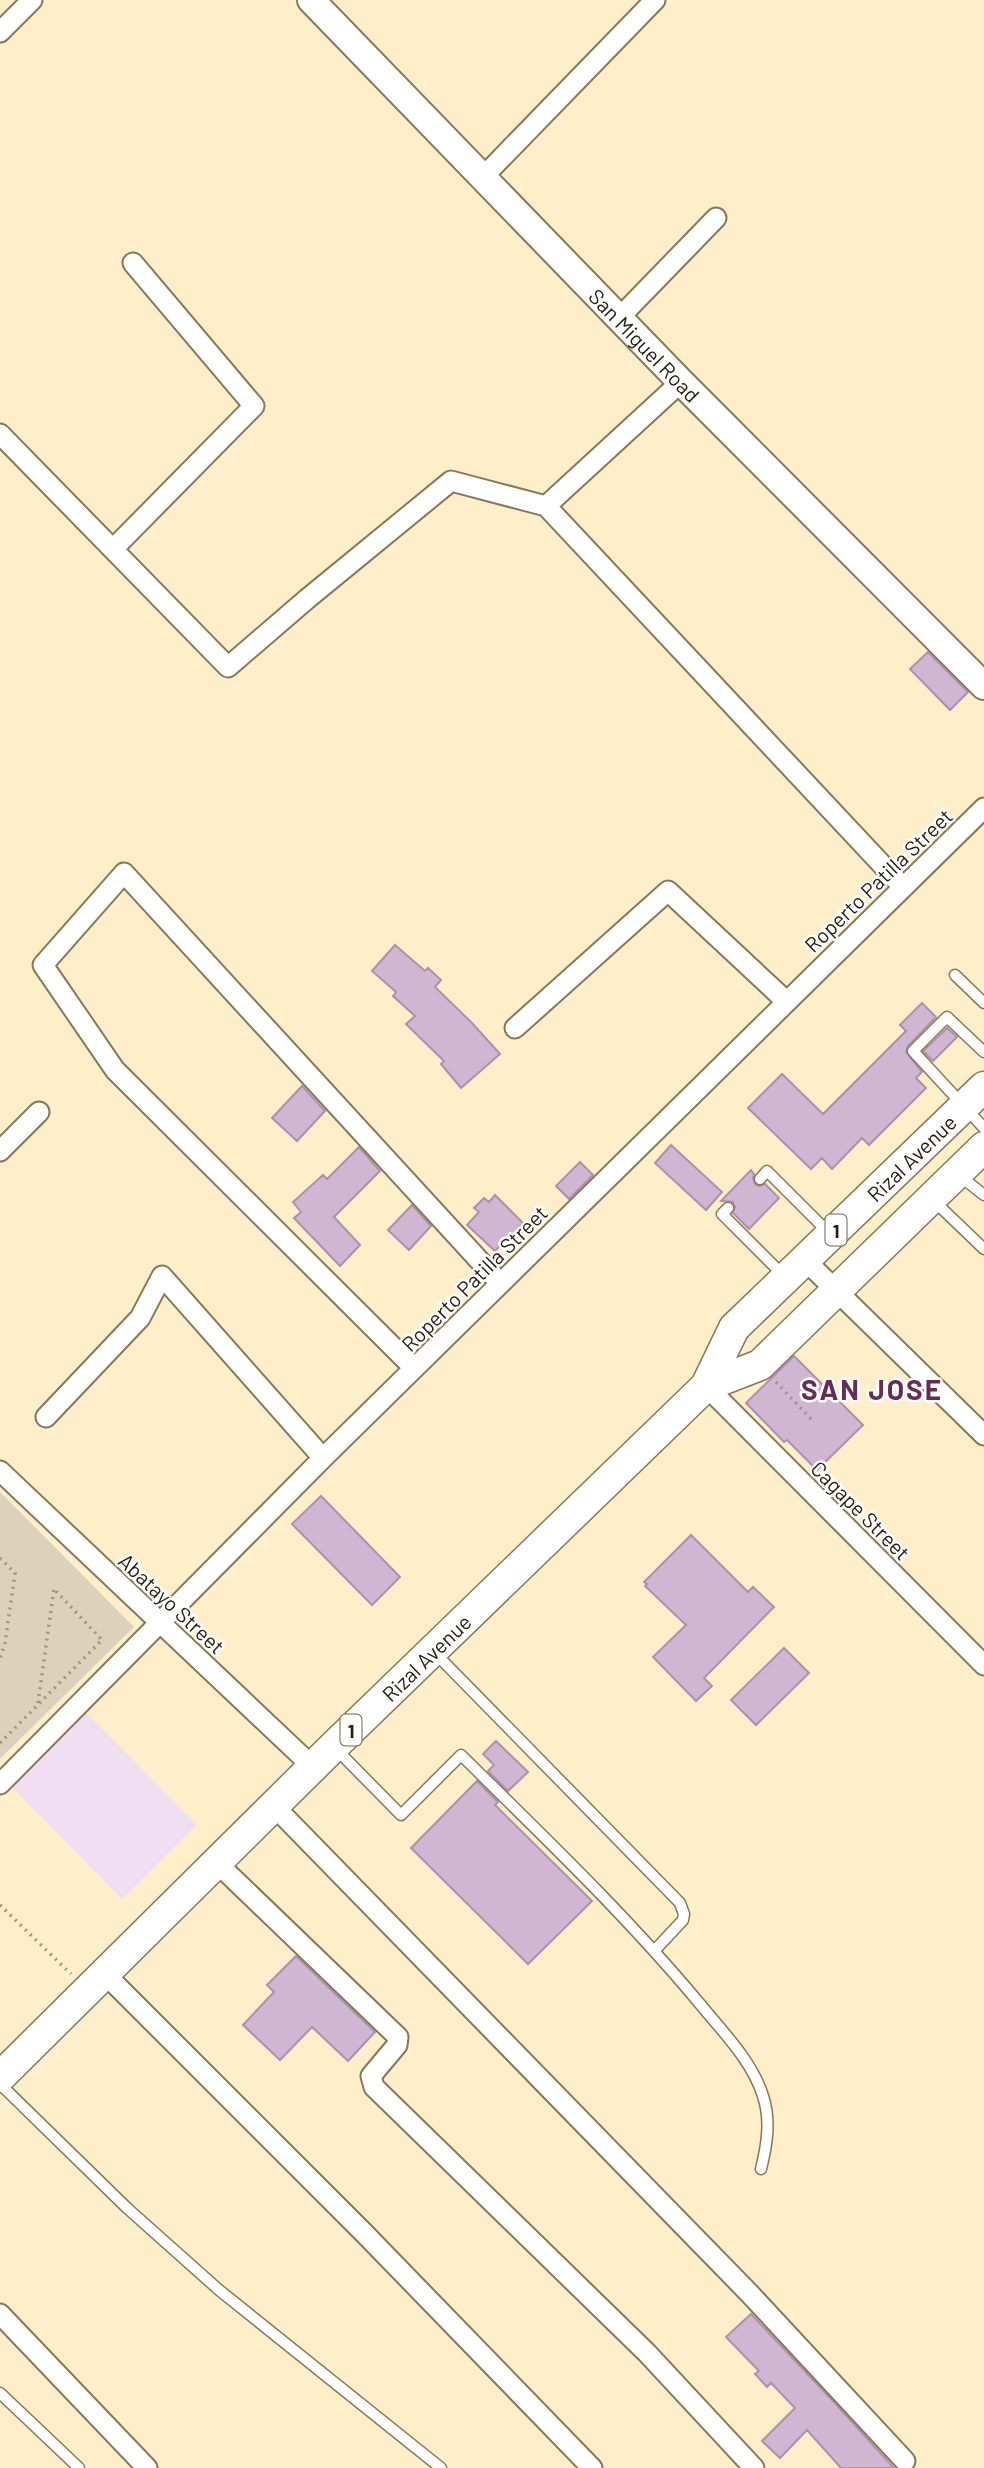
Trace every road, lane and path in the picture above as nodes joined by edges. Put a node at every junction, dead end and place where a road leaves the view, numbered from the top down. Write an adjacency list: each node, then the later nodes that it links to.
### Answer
1 (32, 0): 4 (street)
2 (311, 0): 5 (street, San Miguel Road)
3 (655, 0): 5 (street)
4 (0, 32)
5 (484, 176): 8 (street, San Miguel Road)
6 (716, 218): 8 (street)
7 (133, 263): 12 (street)
8 (619, 318): 9 (street, San Miguel Road)
9 (681, 382): 11 (street); 13 (street, San Miguel Road)
10 (0, 434): 12 (street)
11 (546, 506): 12 (street); 15 (street)
12 (113, 549)
13 (984, 686)
14 (984, 808): 15 (street, Roperto Patilla Street)
15 (903, 887): 17 (street, Roperto Patilla Street)
16 (955, 975): 18 (lane)
17 (787, 1002): 19 (street); 32 (street, Roperto Patilla Street)
18 (984, 1003)
19 (515, 1028)
20 (984, 1052): 21 (lane)
21 (977, 1108): 29 (main road, Rizal Avenue / 1)
22 (38, 1112): 23 (street)
23 (0, 1151)
24 (972, 1161): 26 (lane); 27 (main road, Rizal Avenue / 1)
25 (760, 1179): 29 (lane)
26 (984, 1195)
27 (931, 1199): 30 (lane); 33 (main road, Rizal Avenue / 1)
28 (728, 1208): 31 (lane)
29 (831, 1235): 31 (main road, Rizal Avenue / 1)
30 (984, 1249)
31 (795, 1269): 33 (street); 36 (main road, Rizal Avenue / 1)
32 (500, 1283): 34 (street, Roperto Patilla Street); 34 (street)
33 (836, 1291): 36 (main road, Rizal Avenue / 1); 39 (street)
34 (414, 1368): 40 (street, Roperto Patilla Street)
35 (772, 1378): 38 (path)
36 (706, 1386): 44 (main road, Rizal Avenue / 1); 46 (street, Cagape Street)
37 (46, 1417): 40 (street)
38 (813, 1421)
39 (984, 1434)
40 (323, 1458): 43 (street, Roperto Patilla Street)
41 (0, 1471): 43 (street, Abatayo Street)
42 (0, 1558): 45 (path)
43 (160, 1623): 49 (street, Abatayo Street); 50 (street, Roperto Patilla Street)
44 (433, 1652): 49 (main road, Rizal Avenue / 1); 54 (lane)
45 (0, 1658)
46 (984, 1665)
47 (38, 1705): 47 (path); 48 (path)
48 (0, 1743)
49 (323, 1756): 51 (main road, Rizal Avenue / 1); 54 (lane)
50 (1, 1781)
51 (274, 1806): 52 (main road, Rizal Avenue / 1); 61 (street)
52 (217, 1863): 55 (main road, Rizal Avenue / 1); 66 (street)
53 (0, 1905): 55 (path)
54 (655, 1950): 58 (lane)
55 (96, 1982): 56 (main road, Rizal Avenue / 1); 65 (street)
56 (0, 2077)
57 (0, 2084): 64 (lane)
58 (761, 2169)
59 (0, 2314): 63 (street)
60 (0, 2393): 62 (lane)
61 (905, 2460)
62 (79, 2468)
63 (147, 2468)
64 (441, 2468)
65 (592, 2468)
66 (754, 2468)

